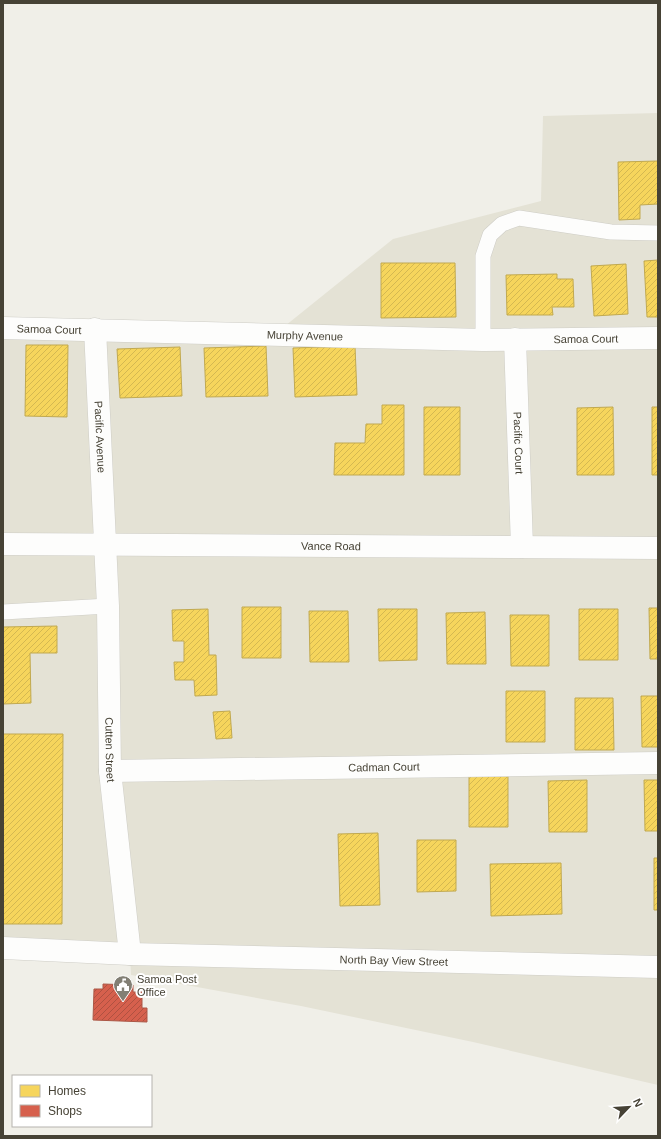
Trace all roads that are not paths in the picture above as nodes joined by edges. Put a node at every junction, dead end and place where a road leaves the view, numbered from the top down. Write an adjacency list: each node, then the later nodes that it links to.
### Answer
1 (658, 233): 6 (lane)
2 (3, 328): 3 (street, Samoa Court)
3 (95, 329): 6 (street, Murphy Avenue); 8 (street, Pacific Avenue)
4 (658, 338): 5 (street, Samoa Court)
5 (515, 339): 6 (street, Murphy Avenue); 9 (street, Pacific Court)
6 (482, 340)
7 (3, 544): 8 (street, Vance Road)
8 (104, 544): 9 (street, Vance Road); 11 (street, Cutten Street)
9 (522, 547): 10 (street, Vance Road)
10 (658, 548)
11 (108, 606): 12 (lane); 14 (street, Cutten Street)
12 (3, 612)
13 (658, 763): 14 (street, Cadman Court)
14 (110, 771): 16 (street, Cutten Street)
15 (3, 948): 16 (street, North Bay View Street)
16 (130, 954): 17 (street, North Bay View Street)
17 (658, 967)

